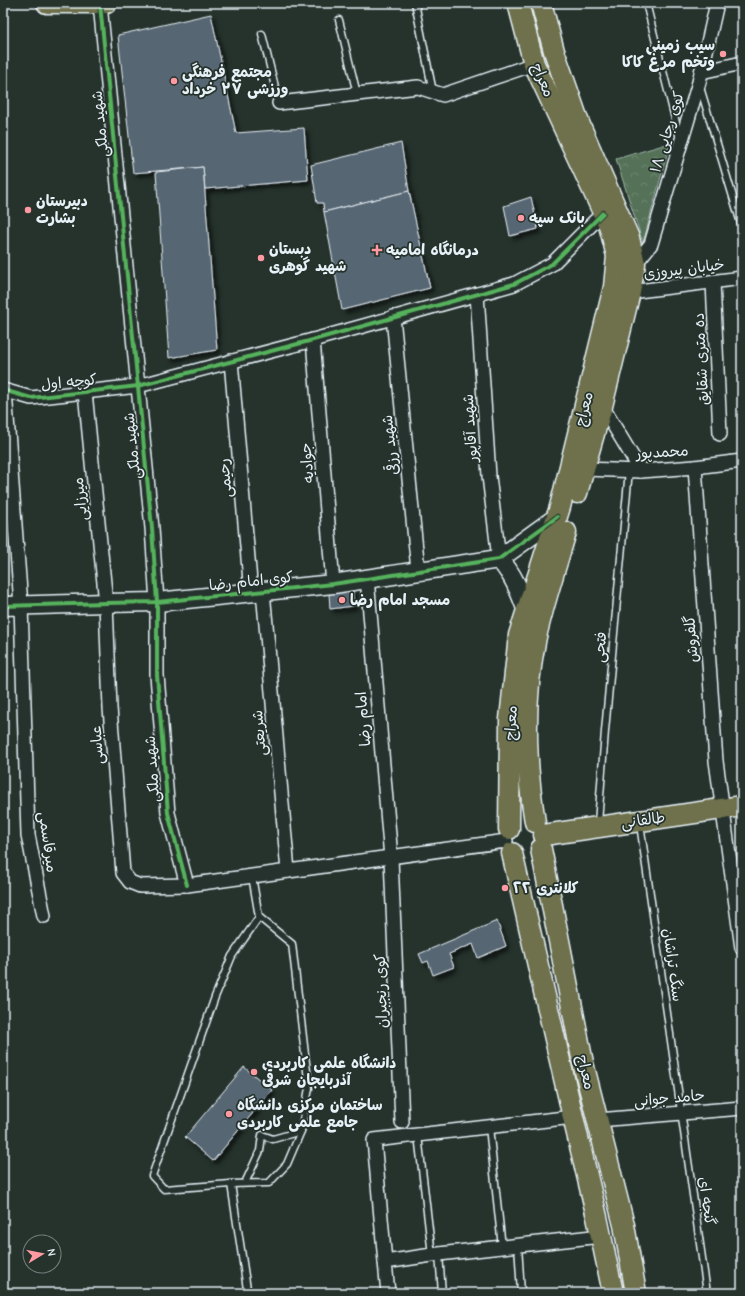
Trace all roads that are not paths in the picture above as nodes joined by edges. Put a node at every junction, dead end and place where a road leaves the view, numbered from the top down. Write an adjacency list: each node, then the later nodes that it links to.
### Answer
1 (47, 3): 2 (main road)
2 (103, 3): 27 (street, شهید ملکی)
3 (415, 3): 13 (lane)
4 (518, 3): 11 (main road, معراج)
5 (541, 3): 19 (main road, معراج)
6 (646, 3): 16 (lane)
7 (717, 3): 12 (street, کوی رجایی ۱۸)
8 (339, 20): 14 (lane)
9 (262, 34): 15 (lane)
10 (742, 63): 12 (street)
11 (534, 64): 13 (street); 17 (main road, معراج)
12 (700, 77): 16 (street, کوی رجایی ۱۸); 18 (lane)
13 (433, 92): 14 (street)
14 (357, 94): 15 (street)
15 (279, 103)
16 (680, 143): 19 (street, کوی رجایی ۱۸)
17 (603, 214): 23 (street, کوچه اول); 36 (main road, معراج)
18 (742, 227)
19 (635, 264): 22 (main road, معراج)
20 (742, 278): 21 (street, خیابان پیروزی)
21 (713, 282): 22 (street, خیابان پیروزی); 31 (street, ده متری شقایق)
22 (630, 292): 30 (main road, معراج)
23 (477, 294): 24 (street, کوچه اول); 37 (street, شهید آقاپور)
24 (393, 317): 25 (street, کوچه اول); 38 (street, شهید رزقی)
25 (313, 340): 26 (street, کوچه اول); 40 (street, جوادیه)
26 (231, 361): 27 (street, کوچه اول); 41 (street, رحیمی)
27 (138, 386): 29 (street, کوچه اول); 42 (street, شهید ملکی)
28 (4, 391): 29 (street, کوچه اول); 44 (street)
29 (85, 392): 43 (street, میرزایی)
30 (602, 406): 34 (main road, معراج); 35 (street)
31 (720, 434)
32 (742, 461): 33 (street, محمدپور)
33 (695, 467): 35 (street, محمدپور); 48 (street, گلفروش)
34 (584, 469): 35 (street, محمدپور); 51 (main road, معراج)
35 (635, 470): 50 (lane, فتحی)
36 (557, 517): 37 (street); 46 (main road, معراج)
37 (499, 559): 38 (street, کوی امام رضا); 46 (street)
38 (418, 570): 39 (street, کوی امام رضا)
39 (367, 578): 40 (street, کوی امام رضا); 53 (street, امام رضا)
40 (333, 584): 41 (street, کوی امام رضا)
41 (257, 592): 42 (street, کوی امام رضا); 54 (street, شریعتی)
42 (157, 602): 43 (street, کوی امام رضا); 56 (street, شهید ملکی)
43 (106, 603): 44 (street, کوی امام رضا); 56 (street, عباسی)
44 (21, 605): 45 (street, کوی امام رضا); 57 (street, میرقاسمی)
45 (3, 606)
46 (527, 611): 52 (main road, معراج)
47 (742, 806): 48 (main road, طالقانی)
48 (722, 809): 49 (main road, طالقانی); 59 (street, گلفروش)
49 (639, 821): 50 (main road, طالقانی); 61 (lane, سنگ تراشان)
50 (598, 827): 51 (main road, طالقانی)
51 (540, 836): 52 (main road); 52 (main road); 63 (main road, معراج)
52 (509, 841): 53 (street); 62 (main road, معراج)
53 (391, 858): 54 (street); 64 (street, کوی رنجبران)
54 (288, 871): 55 (street)
55 (252, 876): 56 (street); 58 (lane)
56 (187, 885)
57 (44, 916)
58 (259, 917): 66 (lane); 69 (lane)
59 (742, 948)
60 (742, 1108): 61 (street, حامد جوانی)
61 (682, 1113): 63 (street, حامد جوانی); 81 (lane, گنجه ای)
62 (573, 1117): 65 (street); 70 (main road, معراج)
63 (598, 1120): 80 (main road, معراج)
64 (402, 1122)
65 (489, 1127): 67 (street); 72 (lane)
66 (301, 1132): 68 (lane); 68 (lane)
67 (418, 1135): 73 (lane); 74 (street)
68 (245, 1183): 69 (lane)
69 (231, 1184): 75 (lane)
70 (601, 1236): 71 (street); 79 (main road, معراج)
71 (518, 1245): 72 (street); 78 (lane)
72 (502, 1247): 73 (street)
73 (435, 1254): 74 (street); 77 (lane)
74 (385, 1262): 76 (street)
75 (247, 1288)
76 (388, 1293)
77 (442, 1293)
78 (521, 1293)
79 (613, 1293)
80 (636, 1293)
81 (707, 1293)

